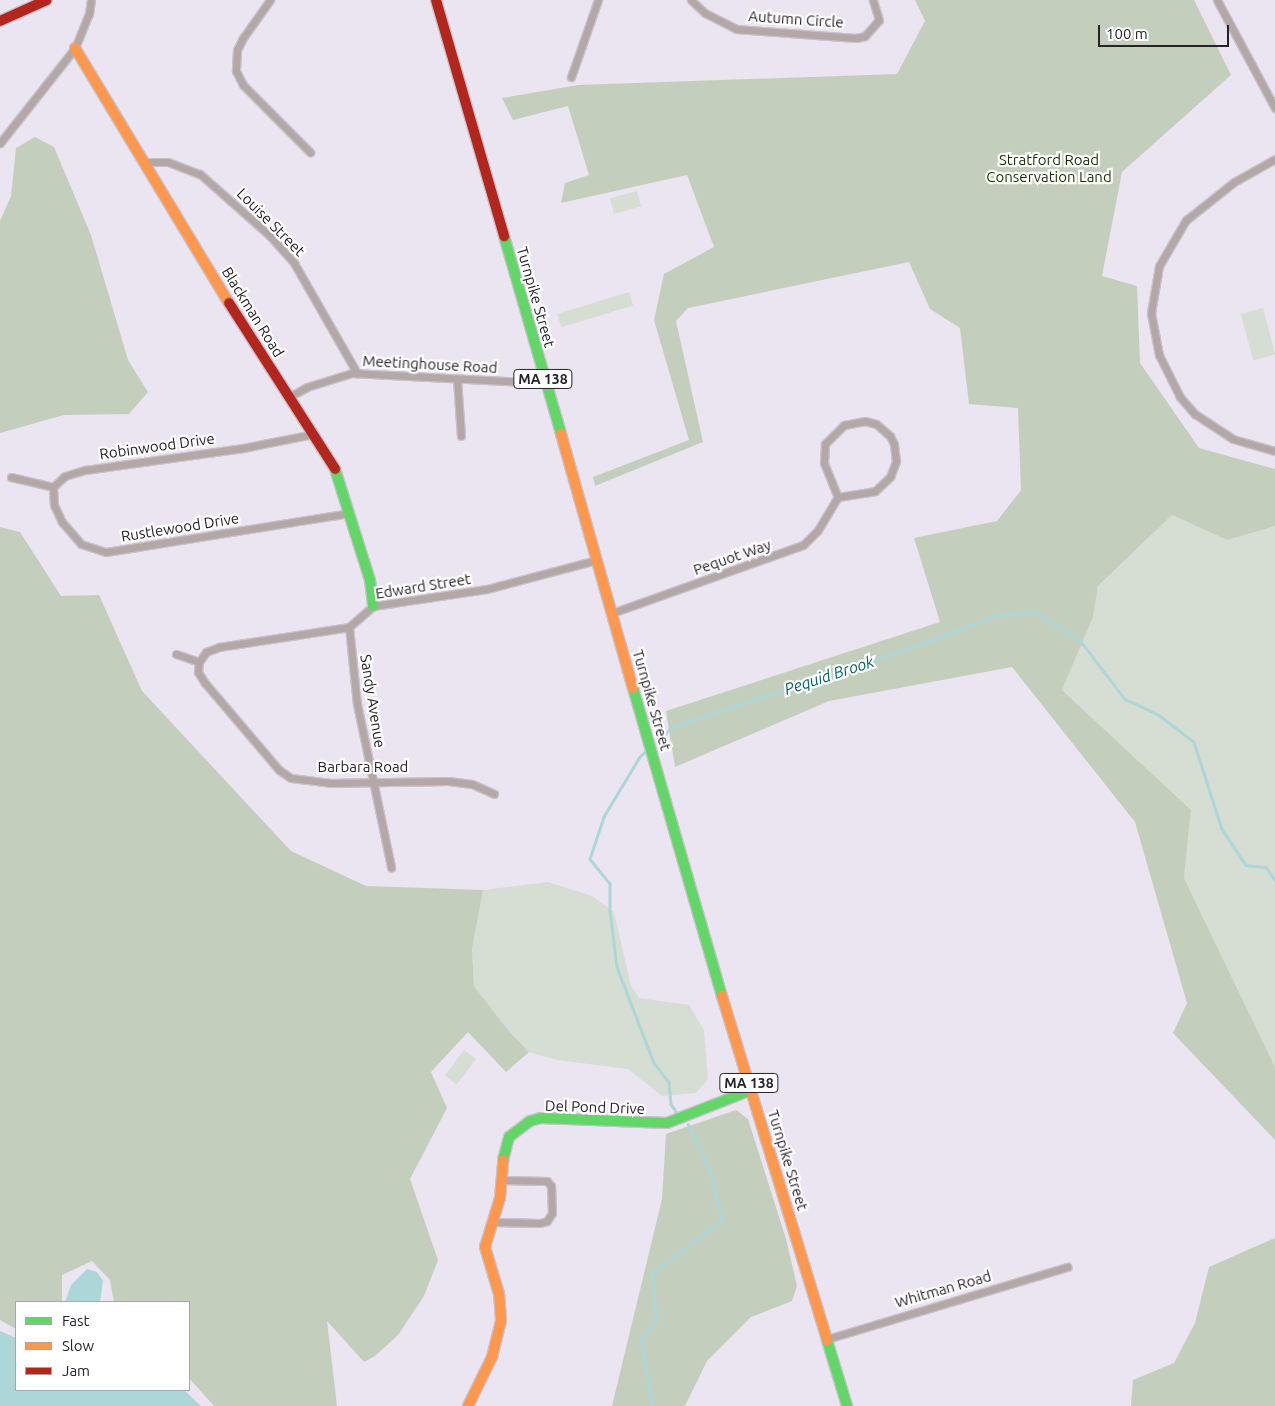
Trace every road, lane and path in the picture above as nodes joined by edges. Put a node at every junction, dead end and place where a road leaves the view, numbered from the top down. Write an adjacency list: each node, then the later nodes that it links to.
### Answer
1 (47, 0): 9 (main road)
2 (91, 0): 10 (street)
3 (270, 0): 14 (street)
4 (436, 0): 19 (main road, Turnpike Street / MA 138)
5 (598, 0): 11 (street)
6 (691, 0): 7 (street, Autumn Circle)
7 (873, 0)
8 (1217, 0): 12 (street)
9 (0, 21)
10 (75, 48): 13 (street); 16 (main road, Blackman Road)
11 (571, 77)
12 (1275, 108)
13 (0, 142)
14 (310, 152)
15 (1275, 159): 23 (street)
16 (145, 162): 17 (street, Louise Street); 20 (main road, Blackman Road)
17 (358, 373): 18 (street, Meetinghouse Road); 20 (street, Meetinghouse Road)
18 (457, 379): 19 (street, Meetinghouse Road); 22 (street)
19 (544, 383): 28 (main road, Turnpike Street / MA 138)
20 (289, 397): 21 (main road, Blackman Road)
21 (313, 434): 25 (street, Robinwood Drive); 27 (main road, Blackman Road)
22 (461, 436)
23 (1275, 450)
24 (11, 477): 25 (street)
25 (54, 487): 27 (street, Rustlewood Drive)
26 (838, 497): 26 (street); 30 (street, Pequot Way)
27 (349, 513): 29 (main road, Blackman Road)
28 (597, 560): 29 (street, Edward Street); 30 (main road, Turnpike Street / MA 138)
29 (373, 606): 31 (street, Edward Street)
30 (612, 613): 37 (main road, Turnpike Street / MA 138)
31 (349, 627): 33 (street); 34 (street, Sandy Avenue)
32 (176, 654): 33 (street)
33 (199, 662): 34 (street, Barbara Road)
34 (373, 781): 35 (street, Barbara Road); 36 (street, Sandy Avenue)
35 (494, 794)
36 (391, 867)
37 (751, 1090): 38 (main road, Del Pond Drive); 41 (main road, Turnpike Street / MA 138)
38 (502, 1180): 39 (main road, Del Pond Drive); 39 (street)
39 (494, 1222): 42 (main road, Del Pond Drive)
40 (1066, 1267): 41 (street, Whitman Road)
41 (826, 1339): 43 (main road, Turnpike Street / MA 138)
42 (468, 1406)
43 (847, 1406)

